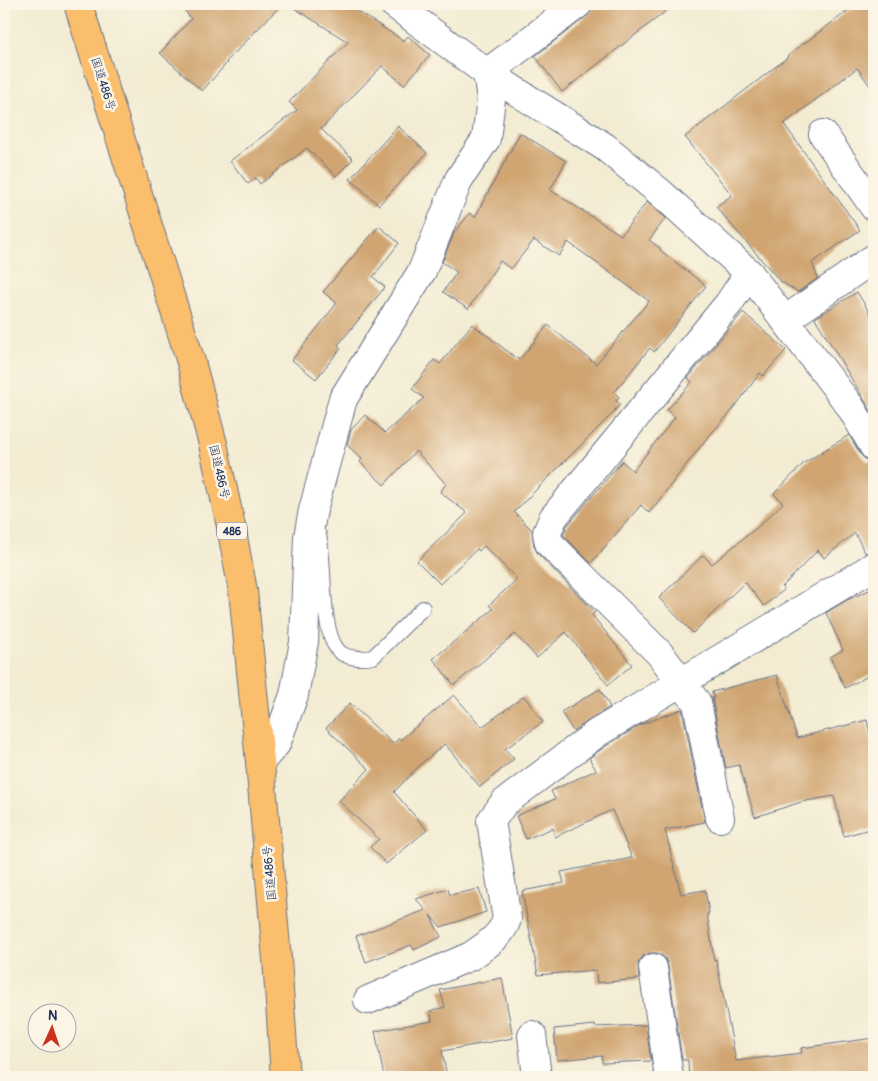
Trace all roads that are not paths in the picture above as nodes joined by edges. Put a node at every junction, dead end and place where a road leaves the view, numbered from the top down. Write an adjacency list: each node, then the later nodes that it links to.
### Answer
1 (78, 4): 15 (highway, 国道486号 / 486)
2 (394, 4): 4 (street)
3 (578, 4): 4 (street)
4 (487, 73): 8 (street); 11 (street)
5 (823, 134): 6 (street)
6 (874, 207)
7 (874, 258): 9 (street)
8 (749, 273): 9 (street); 14 (street)
9 (785, 320): 10 (street)
10 (874, 446)
11 (313, 510): 13 (lane); 15 (street)
12 (874, 566): 14 (street)
13 (423, 608)
14 (680, 682): 16 (street); 18 (street)
15 (260, 762): 20 (highway, 国道486号 / 486)
16 (720, 818)
17 (653, 968): 22 (street)
18 (368, 1000)
19 (532, 1035): 21 (street)
20 (285, 1077)
21 (537, 1077)
22 (668, 1077)

